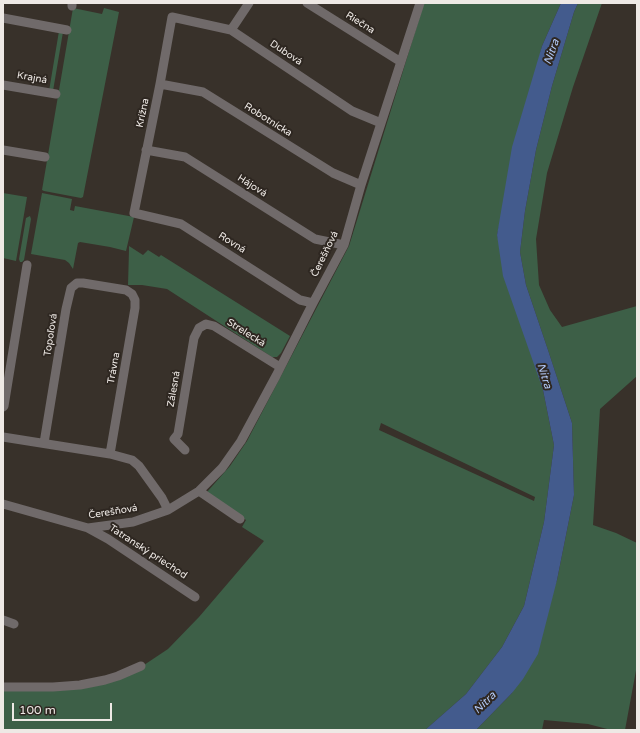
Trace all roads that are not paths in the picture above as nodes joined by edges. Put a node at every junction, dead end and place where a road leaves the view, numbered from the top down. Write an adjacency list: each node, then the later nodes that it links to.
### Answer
1 (249, 3): 7 (street)
2 (307, 3): 8 (street, Riečna)
3 (420, 3): 8 (street, Čerešňová)
4 (172, 17): 7 (street, Dubová); 9 (street, Krížna)
5 (3, 18): 6 (street)
6 (67, 30)
7 (231, 30): 12 (street, Dubová)
8 (401, 62): 12 (street, Čerešňová)
9 (160, 84): 14 (street, Krížna); 16 (street, Robotnícka)
10 (3, 85): 11 (street, Krajná)
11 (56, 94)
12 (381, 123): 16 (street, Čerešňová)
13 (3, 150): 15 (street)
14 (146, 150): 17 (street, Krížna); 18 (street, Hájová)
15 (45, 157)
16 (362, 185): 18 (street, Čerešňová)
17 (134, 213): 21 (street, Rovná)
18 (344, 245): 21 (street, Čerešňová)
19 (27, 266): 24 (street)
20 (126, 290): 26 (street, Topoľová); 28 (street, Trávna)
21 (313, 303): 23 (street, Čerešňová)
22 (199, 328): 23 (street, Strelecká); 27 (street, Zálesná)
23 (280, 367): 29 (street, Čerešňová)
24 (3, 407)
25 (3, 437): 26 (street)
26 (44, 443): 28 (street)
27 (185, 450)
28 (110, 454): 31 (street)
29 (199, 492): 31 (street, Čerešňová); 32 (street)
30 (3, 504): 33 (street, Čerešňová)
31 (168, 510): 33 (street, Čerešňová)
32 (240, 519)
33 (88, 528): 34 (street, Tatranský priechod)
34 (196, 597)
35 (3, 620): 36 (street)
36 (14, 624)
37 (141, 666): 38 (street)
38 (3, 687)

